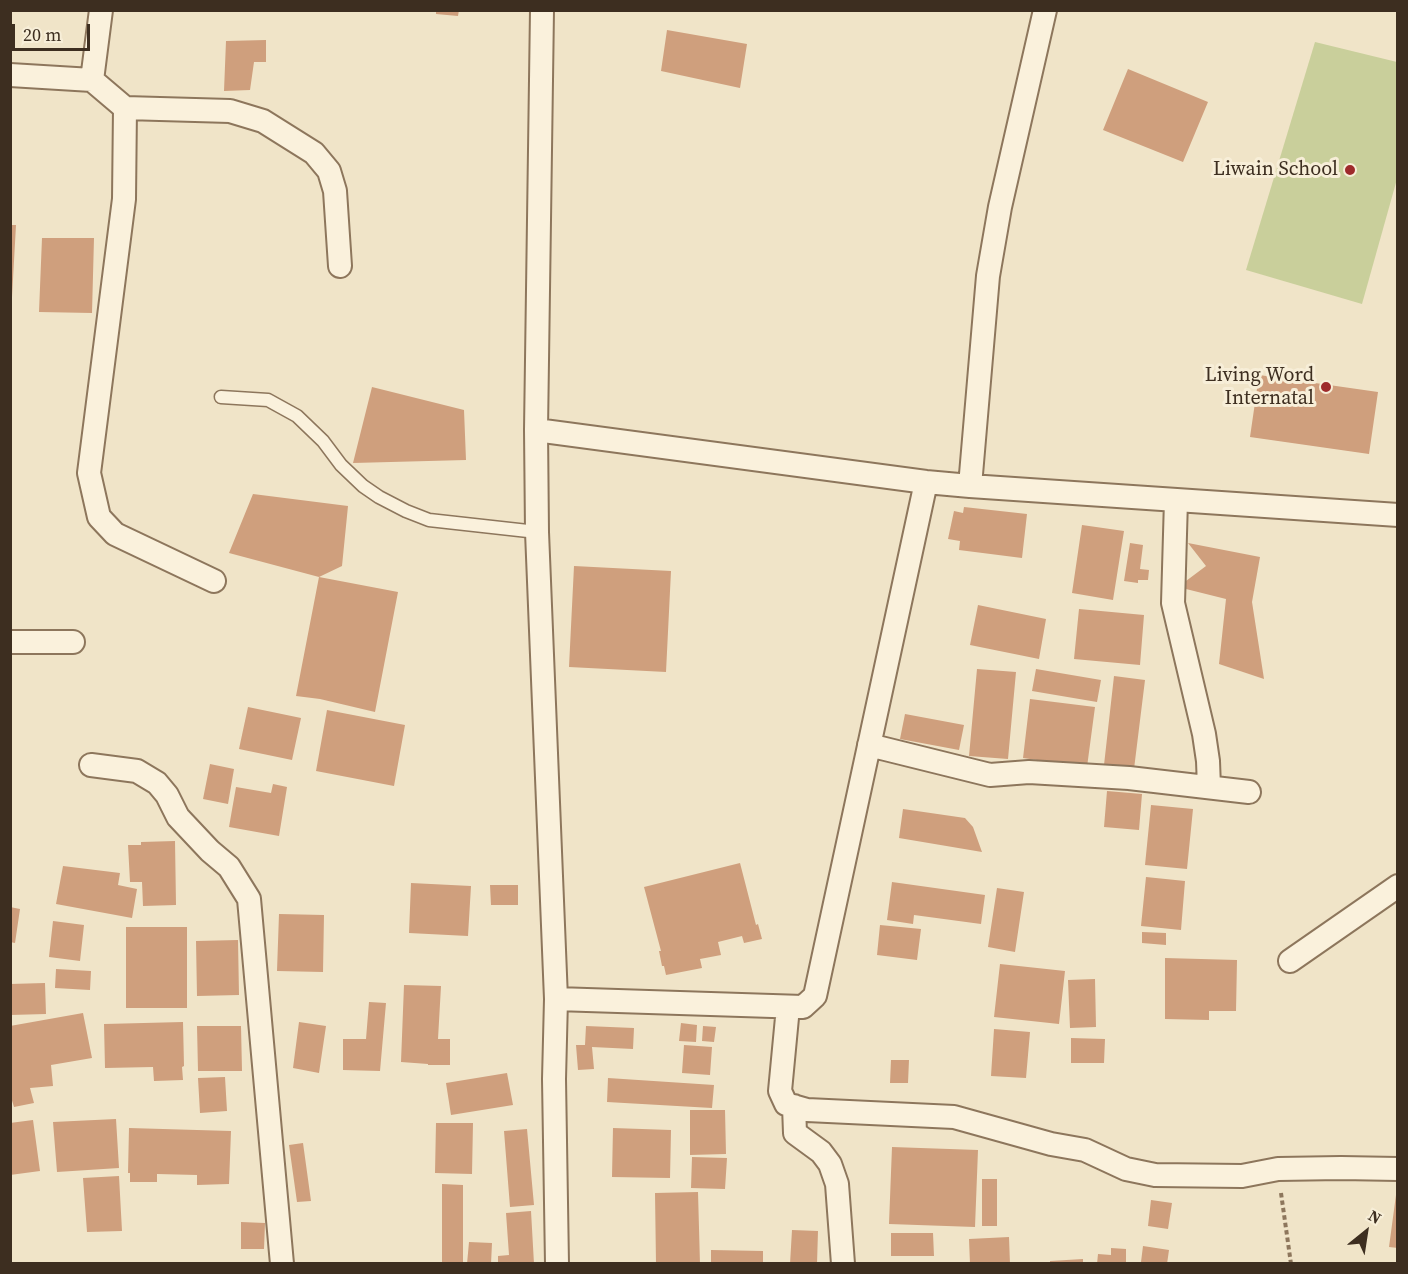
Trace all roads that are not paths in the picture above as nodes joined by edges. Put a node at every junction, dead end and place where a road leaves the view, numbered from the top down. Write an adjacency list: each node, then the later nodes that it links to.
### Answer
1 (101, 10): 5 (street)
2 (542, 10): 9 (street)
3 (1045, 10): 11 (street)
4 (10, 75): 5 (street)
5 (92, 80): 6 (street)
6 (125, 108): 7 (street); 15 (street)
7 (340, 266)
8 (221, 397): 14 (lane)
9 (536, 430): 10 (street); 14 (street)
10 (926, 482): 11 (street); 18 (street)
11 (970, 486): 12 (street)
12 (1176, 500): 13 (street); 20 (street)
13 (1398, 515)
14 (537, 532): 24 (street)
15 (214, 581)
16 (10, 642): 17 (street)
17 (73, 642)
18 (869, 745): 20 (street); 25 (street)
19 (91, 765): 28 (street)
20 (1209, 787): 21 (street)
21 (1249, 792)
22 (1398, 886): 23 (street)
23 (1290, 961)
24 (556, 999): 25 (street); 29 (street)
25 (788, 1007): 26 (street)
26 (794, 1106): 27 (street); 30 (street)
27 (1398, 1169)
28 (282, 1263)
29 (558, 1263)
30 (843, 1263)

